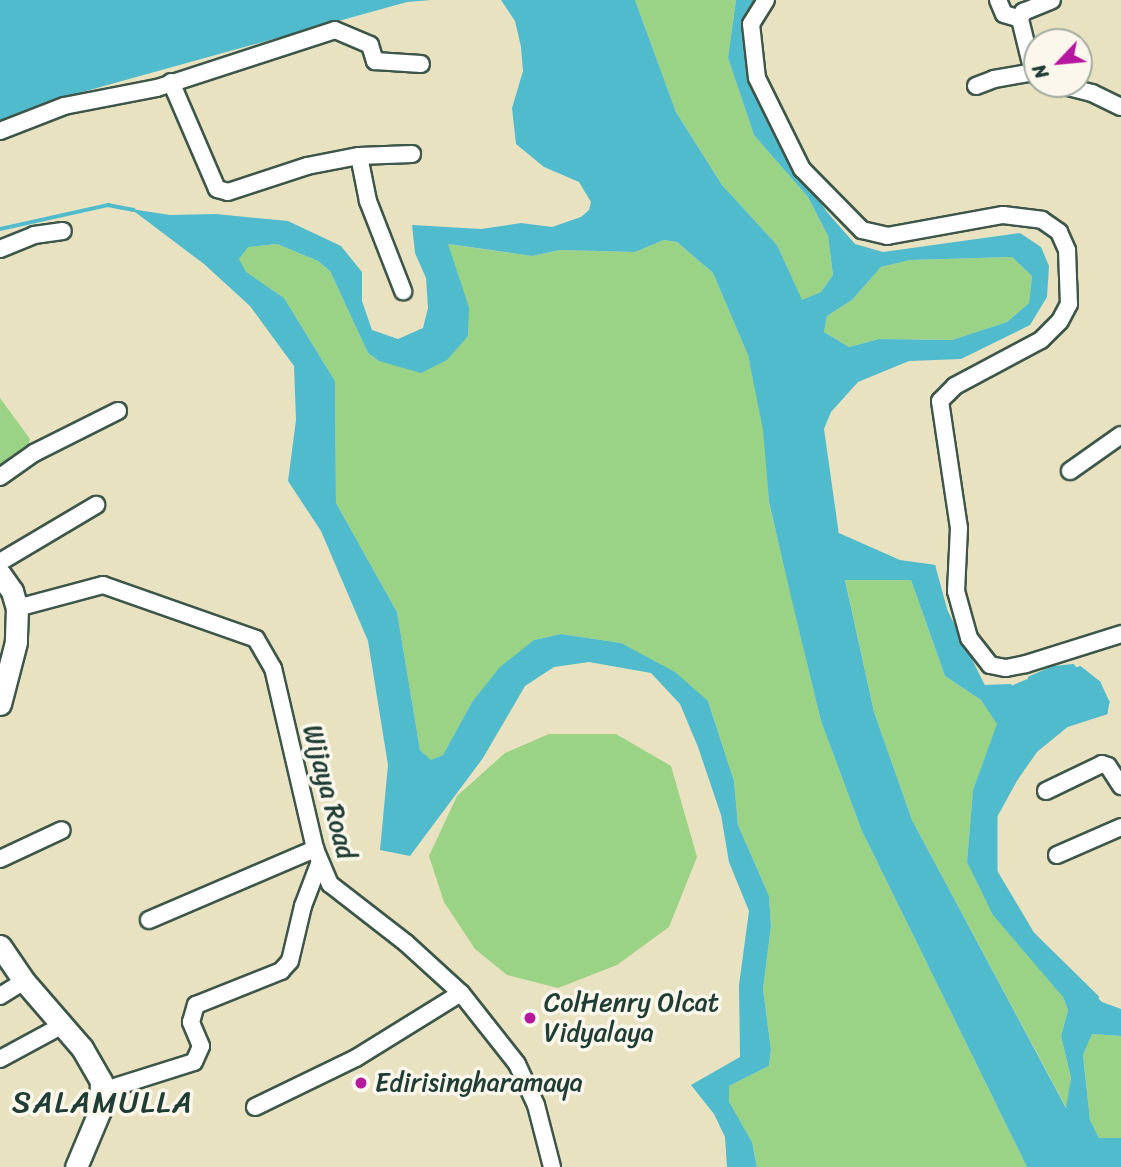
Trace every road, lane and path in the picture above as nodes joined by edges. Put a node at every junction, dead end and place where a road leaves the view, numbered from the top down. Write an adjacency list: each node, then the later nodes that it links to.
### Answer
1 (766, 0): 26 (street)
2 (998, 0): 4 (street)
3 (1052, 0): 4 (street)
4 (1020, 19): 5 (street)
5 (1023, 30)
6 (421, 64): 8 (street)
7 (1023, 75): 9 (street)
8 (171, 82): 12 (street); 14 (street)
9 (976, 86)
10 (1093, 93): 11 (street)
11 (1121, 107)
12 (0, 131)
13 (412, 154): 14 (street)
14 (359, 156): 17 (street)
15 (63, 231): 16 (street)
16 (0, 249)
17 (403, 291)
18 (118, 411): 21 (street)
19 (1121, 435): 20 (street)
20 (1070, 471)
21 (0, 477)
22 (96, 505): 23 (street)
23 (0, 562)
24 (0, 574): 25 (main road)
25 (18, 608): 27 (main road); 33 (street, Wijaya Road)
26 (1121, 634)
27 (0, 704)
28 (1121, 786): 29 (street)
29 (1046, 791)
30 (1121, 827): 32 (street)
31 (62, 830): 34 (street)
32 (1057, 855)
33 (317, 856): 35 (street); 38 (street, Wijaya Road); 42 (street)
34 (0, 859)
35 (149, 920)
36 (0, 946): 37 (main road)
37 (24, 981): 39 (street); 40 (main road)
38 (461, 993): 43 (street); 45 (street, Wijaya Road)
39 (0, 996)
40 (63, 1025): 41 (street); 42 (main road)
41 (0, 1059)
42 (102, 1091): 44 (main road)
43 (255, 1107)
44 (76, 1167)
45 (552, 1167)

